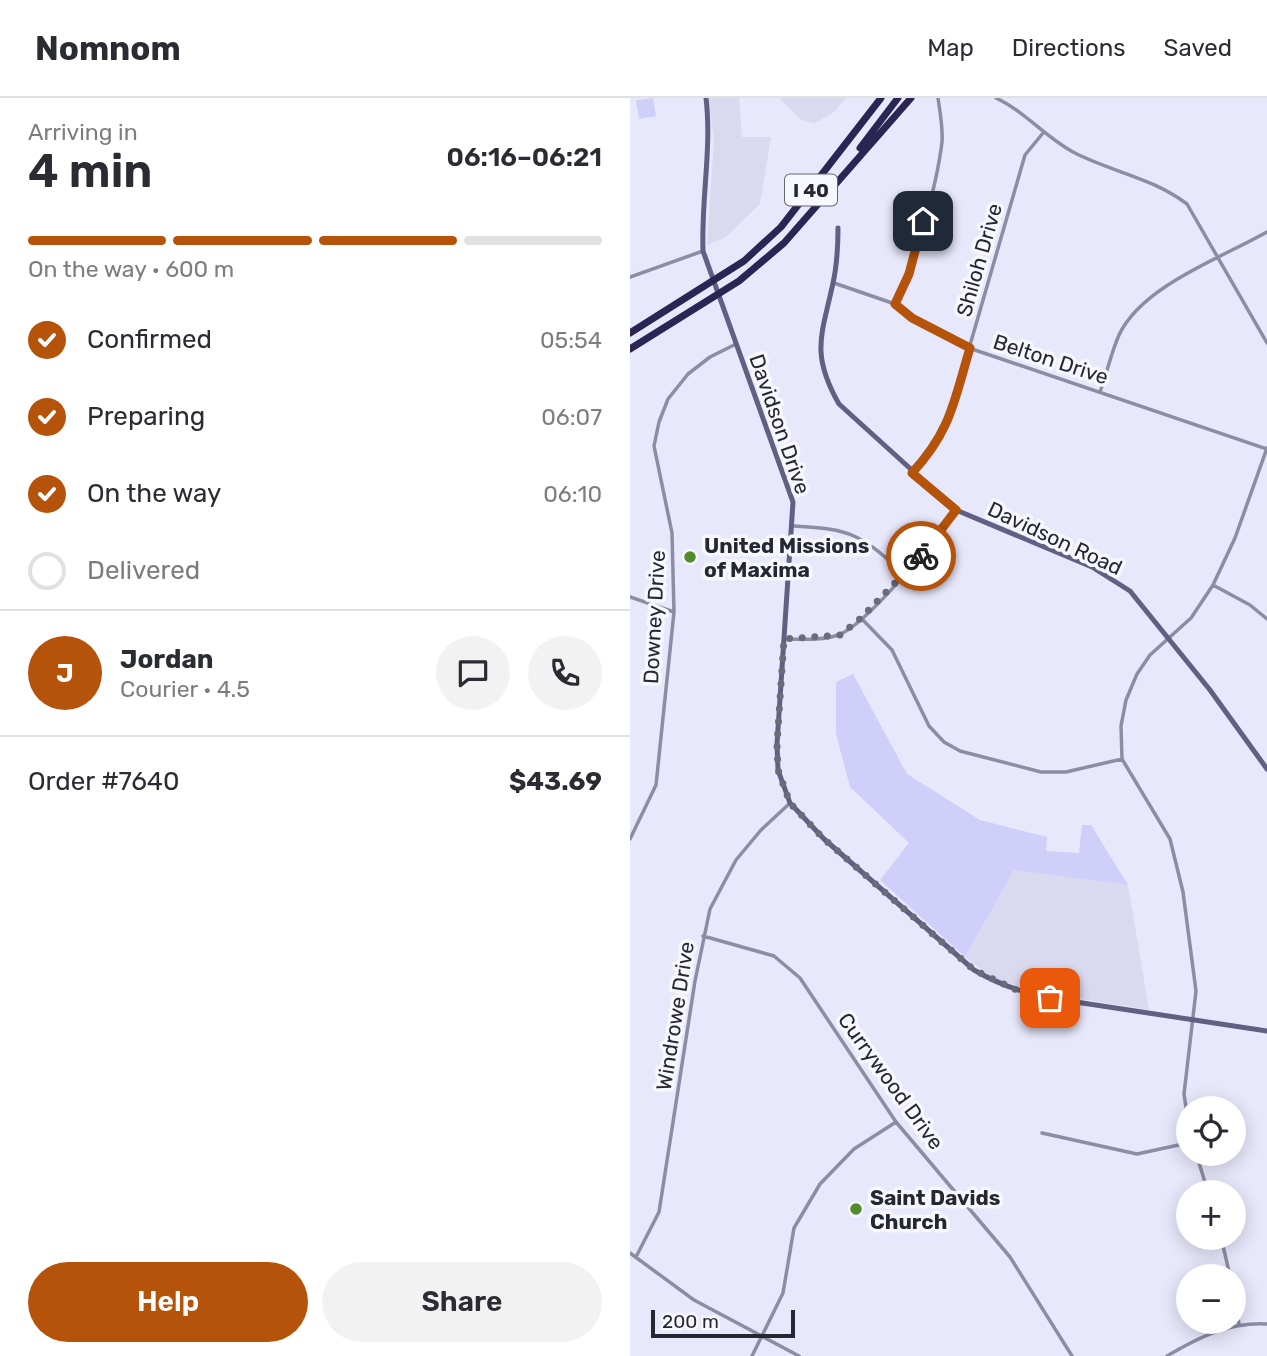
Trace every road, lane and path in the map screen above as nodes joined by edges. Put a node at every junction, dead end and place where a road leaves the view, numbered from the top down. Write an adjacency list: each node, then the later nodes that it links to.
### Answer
1 (706, 98): 11 (street, Davidson Drive)
2 (881, 98): 16 (highway, I 40)
3 (898, 98): 8 (highway, I 40)
4 (911, 98): 8 (highway)
5 (938, 98): 15 (street)
6 (996, 98): 7 (street)
7 (1044, 132): 12 (street); 19 (street, Shiloh Drive)
8 (828, 191): 20 (highway, I 40)
9 (838, 228): 14 (street, Davidson Road)
10 (1267, 232): 12 (street)
11 (703, 251): 13 (street); 18 (street, Davidson Drive)
12 (1220, 258): 17 (street); 21 (street)
13 (630, 278)
14 (834, 283): 15 (street, Belton Drive); 23 (street, Davidson Road)
15 (895, 304): 19 (street, Belton Drive)
16 (630, 333)
17 (1267, 343)
18 (736, 345): 25 (street, Davidson Drive); 29 (street, Downey Drive)
19 (970, 348): 21 (street, Belton Drive); 23 (street, Shiloh Drive)
20 (630, 349)
21 (1100, 392): 22 (street, Belton Drive)
22 (1267, 449): 27 (street)
23 (912, 473): 24 (street, Davidson Road)
24 (956, 510): 26 (street); 33 (street, Davidson Road)
25 (794, 526): 26 (street); 32 (street, Davidson Drive)
26 (904, 575): 30 (street)
27 (1213, 585): 31 (street); 33 (street)
28 (630, 597): 29 (street)
29 (674, 612): 37 (street, Downey Drive)
30 (861, 618): 32 (street); 34 (street)
31 (1267, 619)
32 (784, 639): 36 (street, Davidson Drive)
33 (1169, 639): 34 (street); 35 (street, Davidson Road)
34 (1122, 759): 39 (street)
35 (1267, 769)
36 (790, 803): 38 (street, Windrowe Drive); 39 (street, Davidson Drive)
37 (630, 839)
38 (703, 936): 42 (street, Currywood Drive); 46 (street, Windrowe Drive)
39 (1193, 1020): 40 (street, Davidson Drive); 41 (street)
40 (1267, 1031)
41 (1184, 1096)
42 (896, 1122): 50 (street); 53 (street, Currywood Drive)
43 (1042, 1133): 44 (street)
44 (1176, 1146)
45 (630, 1253): 46 (street)
46 (637, 1255): 50 (street)
47 (1246, 1324): 48 (street)
48 (1267, 1324)
49 (1211, 1334): 54 (street)
50 (761, 1338): 51 (street); 52 (street)
51 (752, 1356)
52 (799, 1356)
53 (1072, 1356)
54 (1167, 1356)

